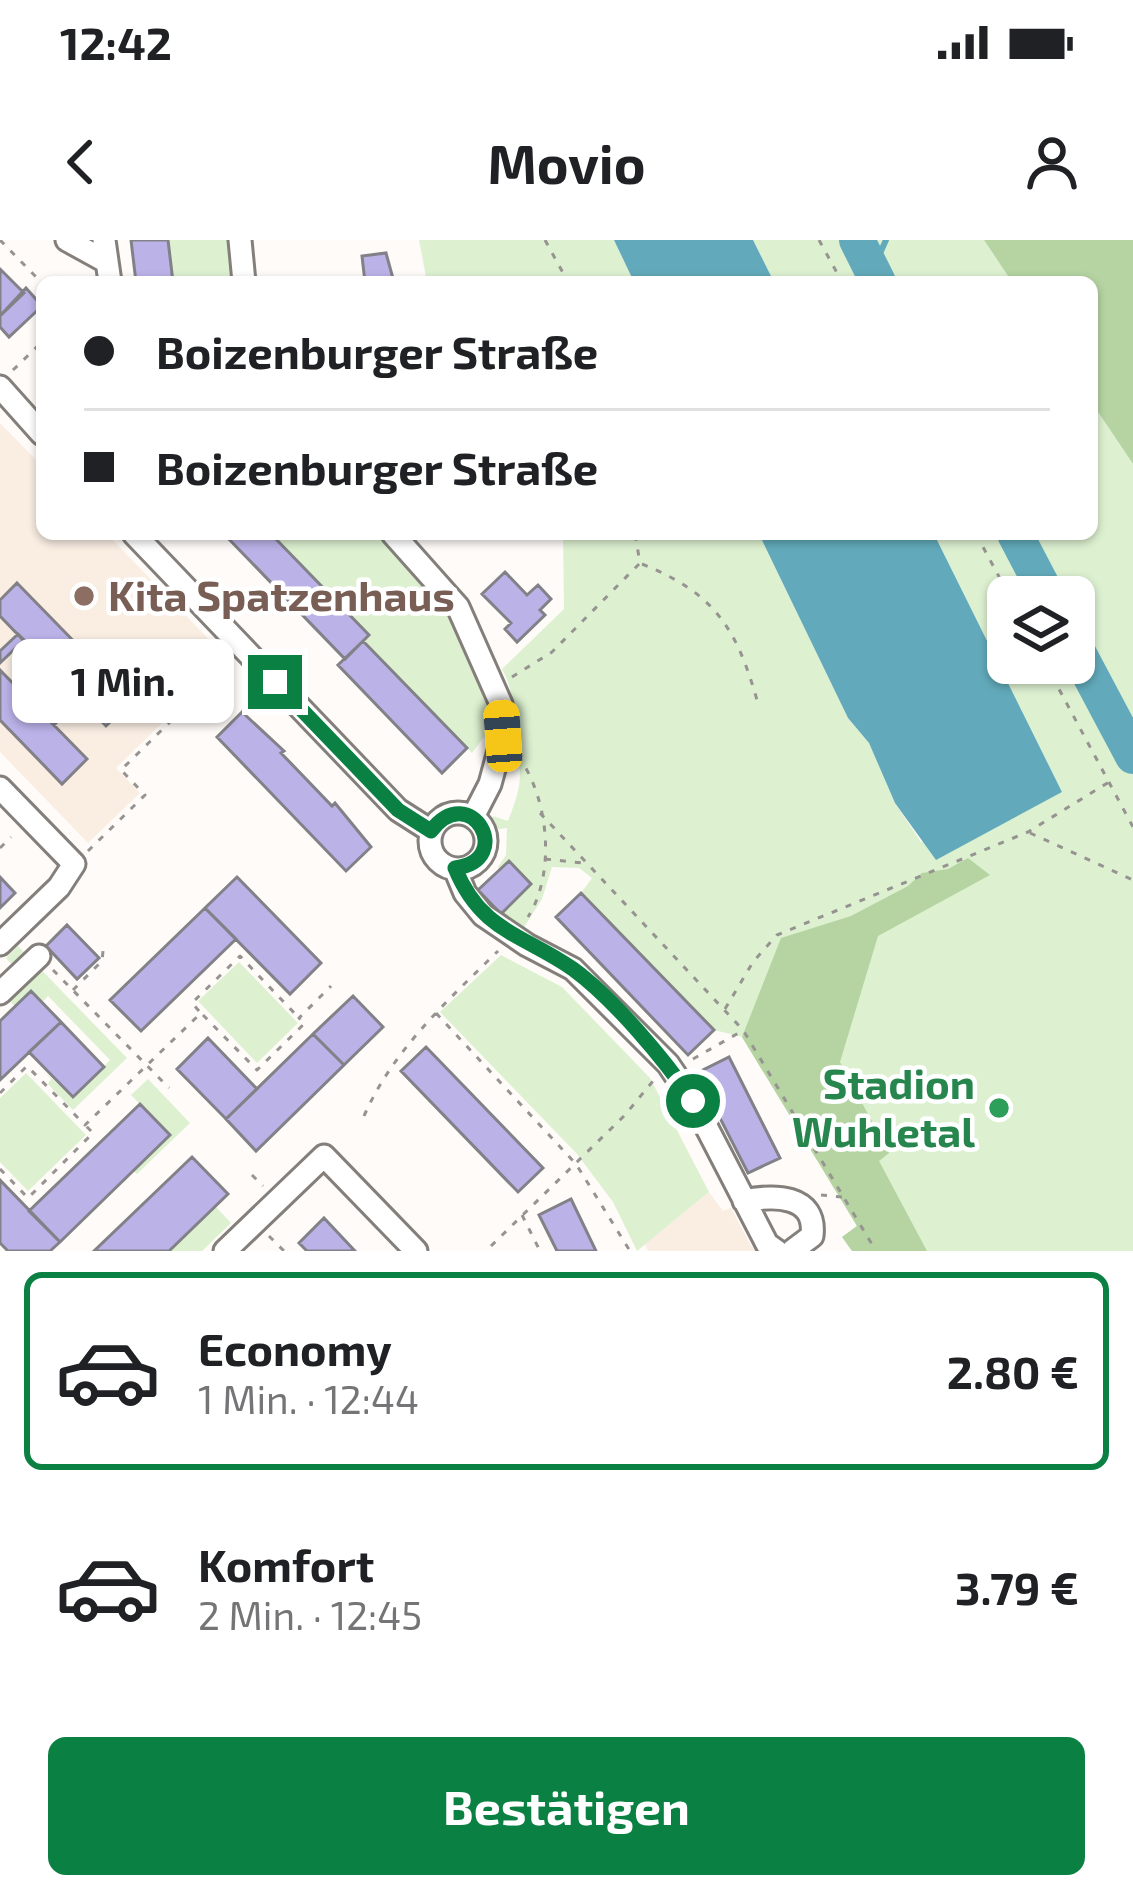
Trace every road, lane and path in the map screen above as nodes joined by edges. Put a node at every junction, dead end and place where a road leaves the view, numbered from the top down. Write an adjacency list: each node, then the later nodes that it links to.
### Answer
1 (1, 240): 10 (path)
2 (67, 240): 6 (street)
3 (240, 240): 7 (street)
4 (545, 240): 8 (path)
5 (819, 240): 9 (path)
6 (107, 262)
7 (243, 276)
8 (565, 276)
9 (839, 276)
10 (36, 277)
11 (36, 349): 12 (path)
12 (0, 384): 13 (street)
13 (36, 427)
14 (140, 540): 30 (street)
15 (399, 540): 22 (street)
16 (636, 540): 18 (path)
17 (979, 540): 19 (path)
18 (640, 563): 22 (path); 23 (path)
19 (999, 576)
20 (233, 660): 36 (path)
21 (1056, 684): 25 (path)
22 (495, 688): 24 (street)
23 (757, 700)
24 (503, 736): 27 (path); 28 (street)
25 (1109, 782): 29 (path); 31 (path)
26 (0, 788): 36 (street)
27 (540, 813): 34 (path); 35 (path)
28 (473, 817): 30 (street); 37 (street)
29 (1133, 827)
30 (431, 831): 37 (street)
31 (1028, 832): 38 (path); 46 (path)
32 (11, 837): 33 (path)
33 (0, 848)
34 (545, 859): 35 (path); 39 (path)
35 (585, 863): 46 (path)
36 (74, 864): 40 (street)
37 (455, 868): 39 (street)
38 (1133, 880)
39 (513, 936): 48 (path); 52 (street)
40 (0, 944)
41 (103, 951): 44 (path)
42 (39, 956): 44 (path); 45 (street)
43 (331, 986): 49 (path)
44 (73, 990): 51 (path)
45 (0, 993)
46 (724, 1011): 50 (path)
47 (200, 1012): 49 (path); 49 (path); 51 (path)
48 (436, 1013): 55 (path); 57 (path)
49 (299, 1018)
50 (743, 1030): 52 (path); 70 (path)
51 (146, 1066): 53 (path); 56 (path)
52 (672, 1071): 57 (path); 61 (street)
53 (169, 1088)
54 (0, 1093): 56 (path)
55 (364, 1116)
56 (85, 1125): 58 (path)
57 (576, 1164): 62 (path); 67 (path)
58 (0, 1169)
59 (252, 1175): 60 (path)
60 (265, 1187)
61 (744, 1202): 68 (street); 69 (street)
62 (521, 1215): 63 (path); 66 (path)
63 (490, 1246)
64 (225, 1251): 65 (street)
65 (416, 1251)
66 (540, 1251)
67 (630, 1251)
68 (777, 1251)
69 (792, 1251)
70 (876, 1251)

